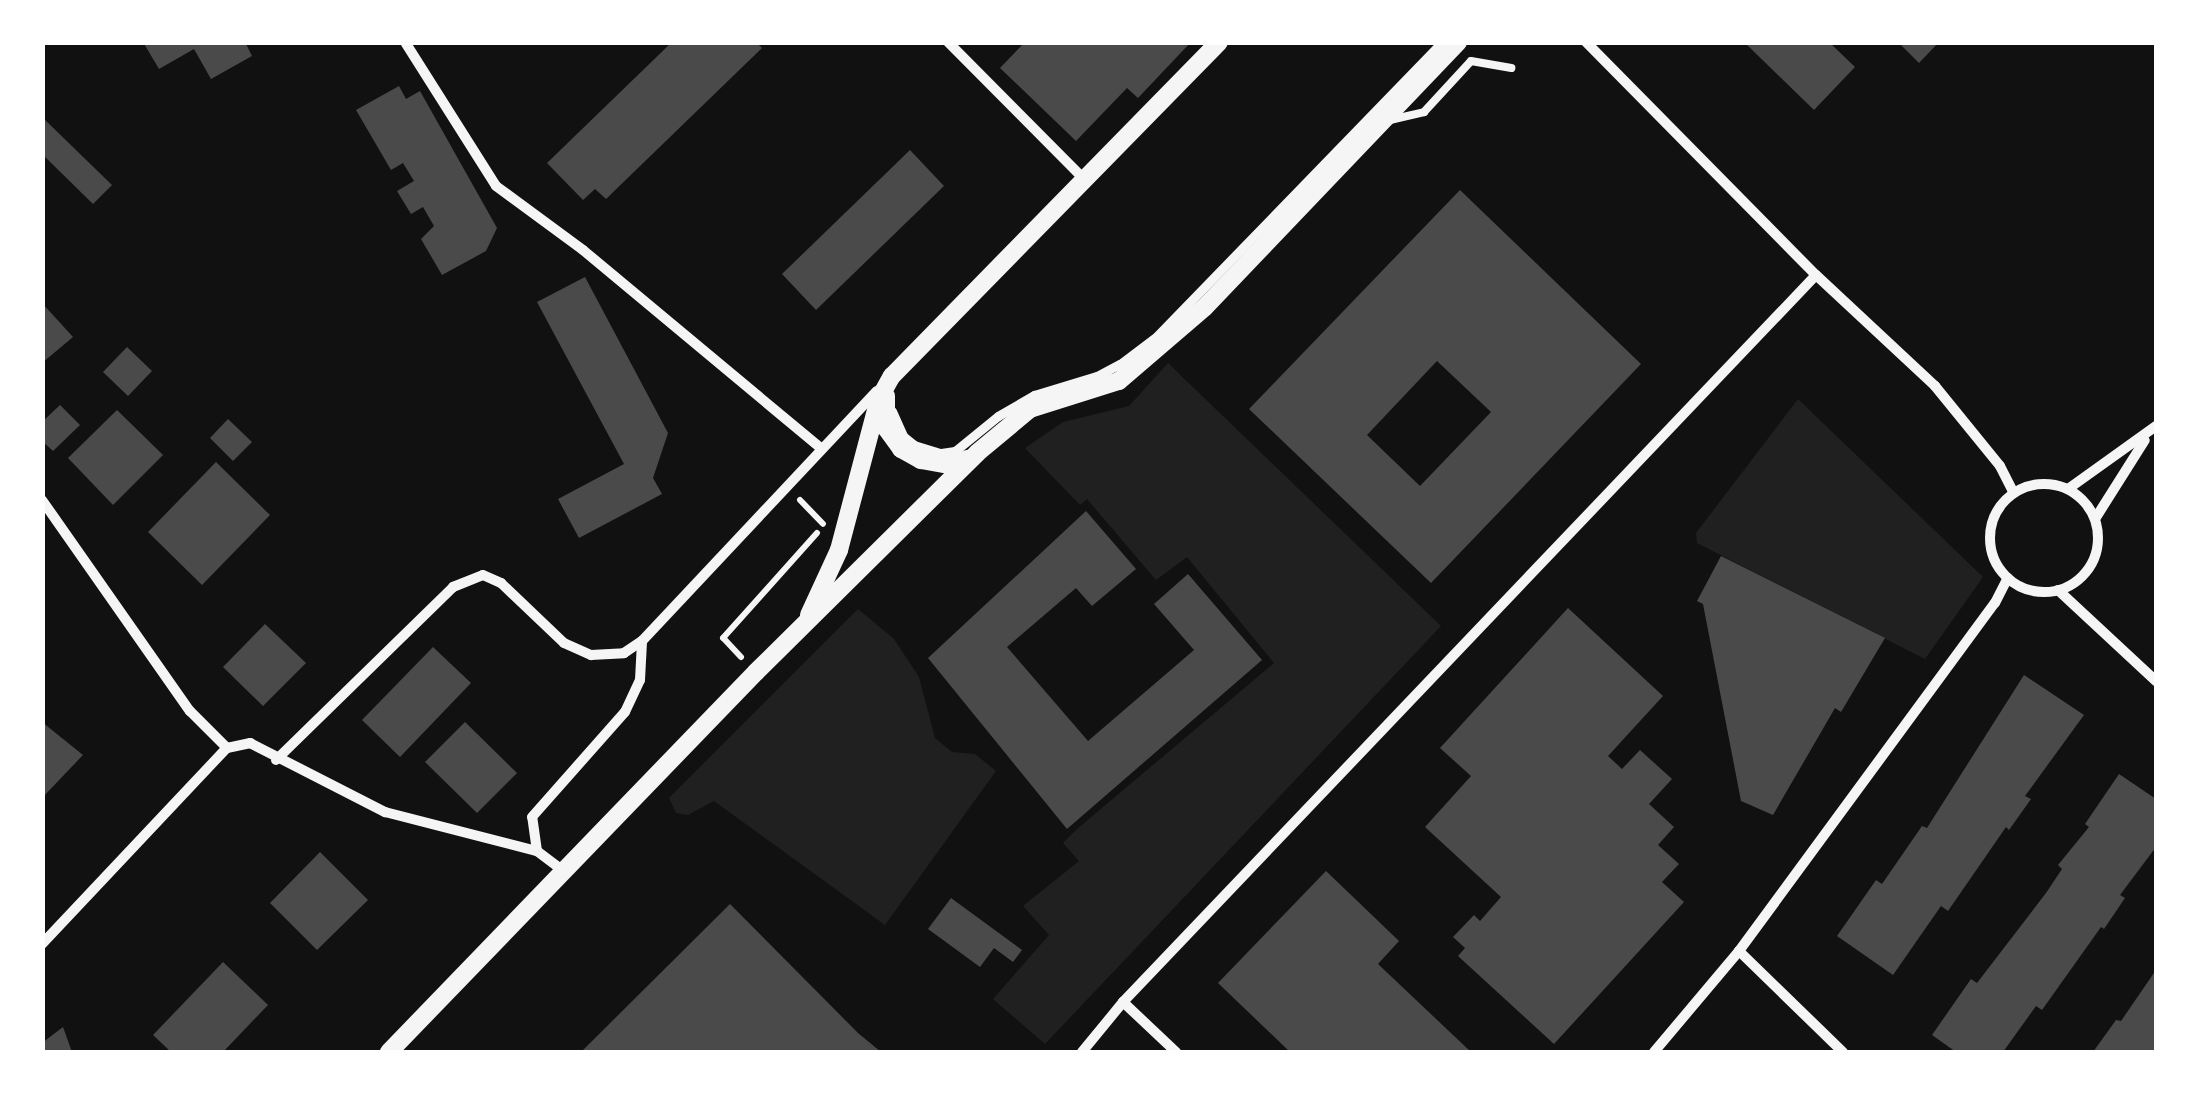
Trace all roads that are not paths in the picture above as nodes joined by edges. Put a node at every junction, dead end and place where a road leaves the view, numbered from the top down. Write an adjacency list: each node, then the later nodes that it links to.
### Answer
1 (405, 42): 13 (street)
2 (948, 42): 9 (street)
3 (1222, 42): 4 (street); 9 (street)
4 (1442, 42)
5 (1458, 42): 8 (street)
6 (1586, 42): 10 (street)
7 (1512, 68): 8 (lane)
8 (1382, 122): 14 (street)
9 (1084, 180): 11 (street)
10 (1816, 274): 16 (street); 30 (street)
11 (892, 376): 13 (street); 14 (street); 21 (street)
12 (2152, 430): 15 (street); 18 (street)
13 (821, 448): 22 (street)
14 (974, 458): 21 (street)
15 (2068, 489): 16 (street); 18 (street)
16 (2014, 493): 19 (street)
17 (42, 500): 24 (street)
18 (2094, 519): 20 (street)
19 (2008, 578): 20 (street); 29 (street)
20 (2058, 590): 23 (street)
21 (805, 625): 27 (street)
22 (642, 642): 25 (street); 26 (street)
23 (2156, 681)
24 (228, 748): 25 (street); 28 (street)
25 (276, 760): 26 (street)
26 (537, 851): 27 (street)
27 (564, 871): 31 (street)
28 (42, 944)
29 (1738, 951): 34 (street); 35 (street)
30 (1123, 1002): 32 (street); 33 (street)
31 (389, 1052)
32 (1082, 1052)
33 (1176, 1052)
34 (1654, 1052)
35 (1843, 1052)

